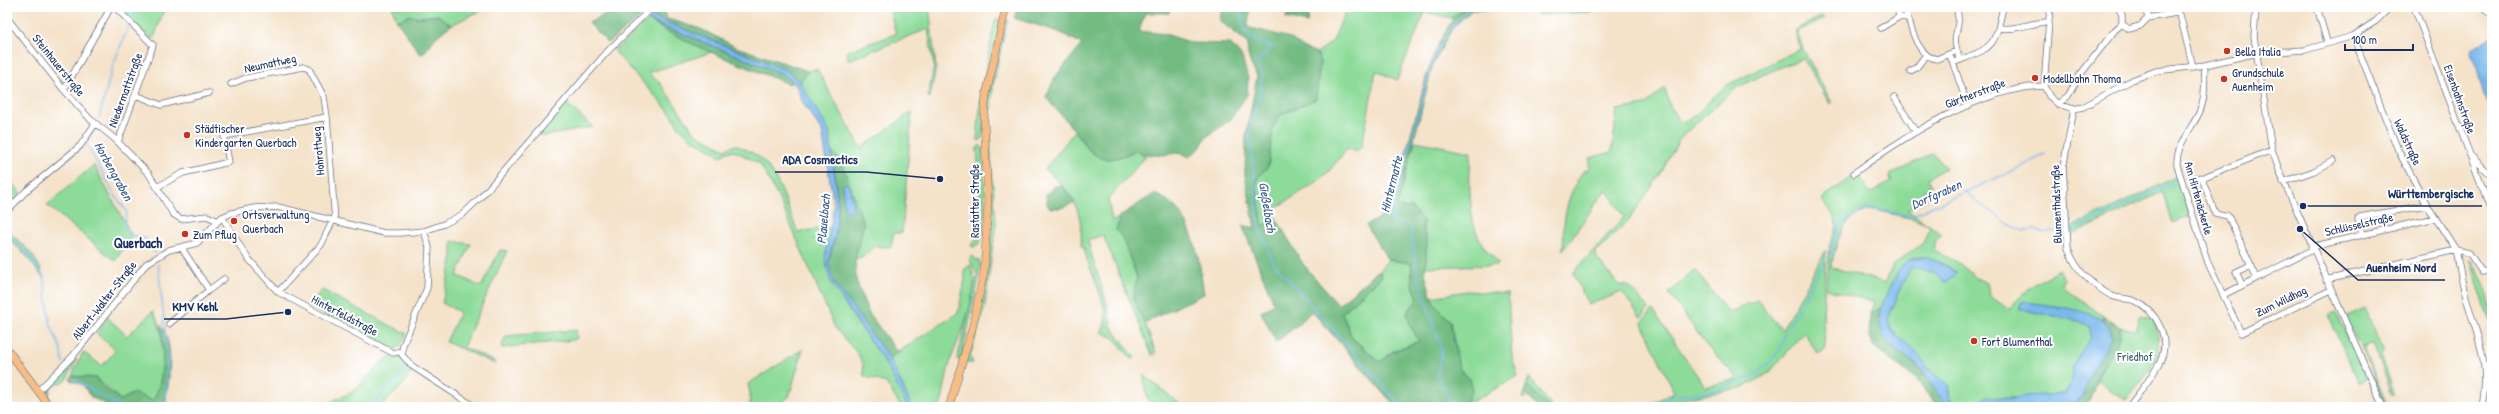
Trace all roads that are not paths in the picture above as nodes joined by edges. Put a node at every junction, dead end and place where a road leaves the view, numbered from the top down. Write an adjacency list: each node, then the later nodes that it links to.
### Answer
1 (111, 7): 37 (street)
2 (115, 7): 39 (street, Niedermattstraße)
3 (655, 7): 63 (street)
4 (1006, 7): 85 (main road, Rastatter Straße)
5 (1956, 7): 26 (street)
6 (2003, 7): 23 (street)
7 (2050, 7): 20 (street)
8 (2118, 7): 21 (street)
9 (2145, 7): 19 (street)
10 (2256, 7): 27 (street)
11 (2317, 7): 25 (street)
12 (2390, 7): 24 (street)
13 (2414, 7): 49 (street, Eisenbahnstraße)
14 (2483, 7): 15 (street)
15 (2492, 15)
16 (1899, 17): 18 (street); 18 (street); 22 (street)
17 (7, 18): 37 (street, Steinhauerstraße)
18 (1908, 18): 29 (street)
19 (2148, 18): 21 (street); 33 (street)
20 (2048, 22): 23 (street); 36 (street)
21 (2122, 24): 41 (street)
22 (1881, 28)
23 (1999, 28): 30 (street)
24 (2353, 36): 25 (street); 57 (street, Waldstraße)
25 (2327, 42): 27 (street)
26 (1957, 51): 28 (street); 30 (street)
27 (2257, 53): 32 (street); 48 (street)
28 (1949, 54): 29 (street); 31 (street)
29 (1926, 55): 34 (street)
30 (1960, 60): 31 (street)
31 (1953, 63): 42 (street)
32 (2205, 65): 33 (street); 77 (street, Am Hirtenäckerle)
33 (2192, 67): 43 (street)
34 (1910, 71)
35 (231, 84): 44 (street, Neumattweg)
36 (2044, 86): 41 (street); 42 (street, Gärtnerstraße)
37 (64, 90): 45 (street, Steinhauerstraße)
38 (209, 93): 39 (street)
39 (136, 95): 47 (street, Niedermattstraße)
40 (1894, 97): 46 (street)
41 (2058, 104): 43 (street)
42 (1968, 106): 46 (street, Gärtnerstraße)
43 (2074, 109): 86 (street, Blumenthalstraße)
44 (326, 117): 56 (street, Hohrottweg); 62 (street, Hohrottweg)
45 (95, 124): 47 (street, Steinhauerstraße); 59 (street)
46 (1916, 132): 51 (street, Gärtnerstraße)
47 (118, 142): 56 (street, Steinhauerstraße)
48 (2272, 150): 53 (street); 55 (street)
49 (2469, 154): 52 (street, Eisenbahnstraße); 58 (street, Eisenbahnstraße)
50 (2333, 161): 55 (street)
51 (1854, 173)
52 (2492, 176)
53 (2204, 177): 54 (street); 68 (street)
54 (2194, 178)
55 (2283, 182): 66 (street)
56 (157, 186): 61 (street, Steinhauerstraße)
57 (2426, 205): 60 (street, Waldstraße); 64 (street)
58 (2492, 210)
59 (7, 211)
60 (2435, 218): 64 (street, Schlüsselstraße); 67 (street, Waldstraße)
61 (220, 219): 62 (street); 65 (street, Albert-Walter-Straße); 76 (street, Hinterfeldstraße)
62 (334, 221): 63 (street); 76 (street)
63 (424, 231): 81 (street)
64 (2362, 234): 66 (street, Schlüsselstraße)
65 (181, 247): 74 (street); 82 (street, Albert-Walter-Straße)
66 (2312, 248): 70 (street, Schlüsselstraße); 72 (street)
67 (2456, 250): 69 (street, Waldstraße); 72 (street); 88 (street, Waldstraße)
68 (2251, 264): 70 (street); 73 (street)
69 (2492, 270)
70 (2257, 278): 73 (street, Schlüsselstraße)
71 (224, 279): 74 (street)
72 (2326, 280): 75 (street)
73 (2242, 285): 77 (street, Schlüsselstraße)
74 (209, 290): 78 (street)
75 (2331, 290): 79 (street, Zum Wildhag); 87 (street)
76 (278, 292): 81 (street, Hinterfeldstraße)
77 (2223, 295): 79 (street, Am Hirtenäckerle)
78 (169, 324)
79 (2241, 333)
80 (7, 349): 82 (main road)
81 (402, 351): 84 (street)
82 (38, 391): 83 (main road)
83 (50, 407)
84 (475, 407)
85 (949, 407)
86 (2129, 407)
87 (2383, 407)
88 (2482, 407)

